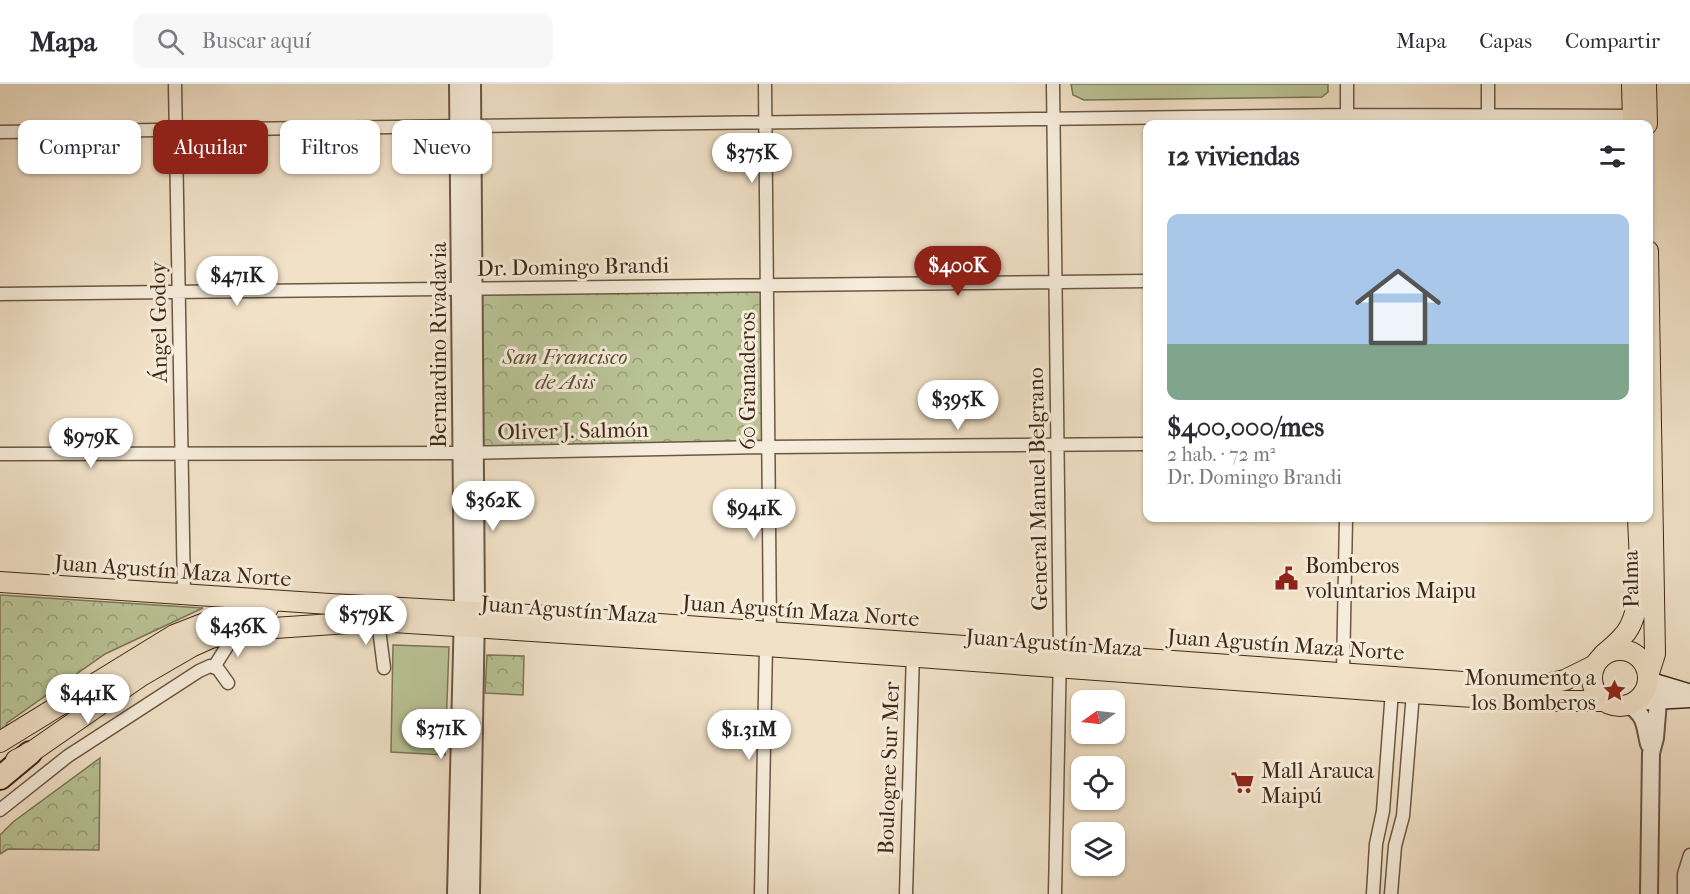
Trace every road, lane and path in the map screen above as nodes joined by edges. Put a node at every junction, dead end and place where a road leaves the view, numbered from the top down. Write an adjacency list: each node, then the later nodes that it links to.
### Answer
1 (175, 84): 12 (street, Ángel Godoy)
2 (458, 84): 13 (street, Bernardino Rivadavia)
3 (472, 84): 14 (street, Bernardino Rivadavia)
4 (765, 84): 17 (street, 60 Granaderos)
5 (1053, 84): 11 (street, General Manuel Belgrano)
6 (1347, 84): 15 (street)
7 (1488, 84): 10 (street)
8 (1632, 84): 16 (main road)
9 (1646, 84): 16 (main road)
10 (1488, 115): 15 (street); 16 (street)
11 (1053, 118): 15 (street); 17 (street); 25 (street, General Manuel Belgrano)
12 (176, 120)
13 (464, 120)
14 (466, 120)
15 (1347, 120)
16 (1640, 120)
17 (766, 122): 18 (street); 27 (street, 60 Granaderos)
18 (492, 125)
19 (392, 126): 20 (street)
20 (268, 128)
21 (153, 129): 22 (street)
22 (0, 132)
23 (177, 174): 29 (street, Ángel Godoy)
24 (466, 174): 28 (street, Bernardino Rivadavia)
25 (1055, 281): 26 (street, Dr. Domingo Brandi); 27 (street, Dr. Domingo Brandi); 32 (street, General Manuel Belgrano)
26 (1143, 281)
27 (768, 285): 28 (street, Dr. Domingo Brandi); 33 (street, 60 Granaderos)
28 (467, 289): 29 (street, Dr. Domingo Brandi); 34 (street, Bernardino Rivadavia)
29 (178, 292): 30 (street, Dr. Domingo Brandi); 36 (street, Ángel Godoy)
30 (0, 294)
31 (1143, 444): 32 (street, Oliver J. Salmón)
32 (1058, 445): 33 (street, Oliver J. Salmón); 48 (street, General Manuel Belgrano)
33 (769, 447): 34 (street, Oliver J. Salmón); 46 (street, 60 Granaderos)
34 (468, 452): 36 (street, Oliver J. Salmón); 43 (street, Bernardino Rivadavia)
35 (0, 454): 36 (street, Oliver J. Salmón)
36 (182, 455): 41 (street, Ángel Godoy)
37 (1346, 522): 52 (street)
38 (1638, 522): 49 (main road, Palma)
39 (1652, 522): 56 (main road, Palma)
40 (0, 582): 41 (main road, Juan Agustín Maza Norte)
41 (184, 595): 42 (main road, Juan Agustín Maza Norte)
42 (330, 604): 43 (main road, Juan Agustín Maza Norte); 59 (main road)
43 (469, 619): 44 (main road, Juan Agustín Maza); 46 (main road, Juan Agustín Maza Norte); 64 (street, Bernardino Rivadavia)
44 (378, 621): 45 (main road, Juan Agustín Maza); 51 (street)
45 (236, 632): 50 (street); 60 (main road, Juan Agustín Maza)
46 (768, 639): 47 (main road, Juan Agustín Maza Norte); 69 (street, 60 Granaderos)
47 (913, 650): 48 (main road, Juan Agustín Maza Norte); 70 (street, Boulogne Sur Mer)
48 (1060, 660): 52 (main road, Juan Agustín Maza Norte); 54 (main road, Juan Agustín Maza); 71 (street, General Manuel Belgrano)
49 (1599, 660): 52 (main road, Juan Agustín Maza Norte); 56 (main road); 58 (main road)
50 (214, 667): 53 (street); 65 (street)
51 (384, 669)
52 (1343, 672)
53 (228, 684)
54 (1392, 691): 55 (main road, Juan Agustín Maza); 72 (street)
55 (1413, 693): 58 (main road, Juan Agustín Maza); 73 (street)
56 (1648, 695): 57 (main road); 58 (main road); 61 (street, Palma); 61 (street, Palma)
57 (1690, 696)
58 (1603, 701)
59 (0, 742)
60 (30, 753): 62 (main road, Juan Agustín Maza); 63 (highway)
61 (1651, 753): 74 (street, Palma)
62 (0, 768)
63 (0, 778)
64 (465, 792): 67 (street, Bernardino Rivadavia); 68 (street, Bernardino Rivadavia)
65 (0, 810)
66 (1690, 855): 75 (street)
67 (456, 894)
68 (471, 894)
69 (761, 894)
70 (906, 894)
71 (1055, 894)
72 (1373, 894)
73 (1392, 894)
74 (1649, 894)
75 (1684, 894)

